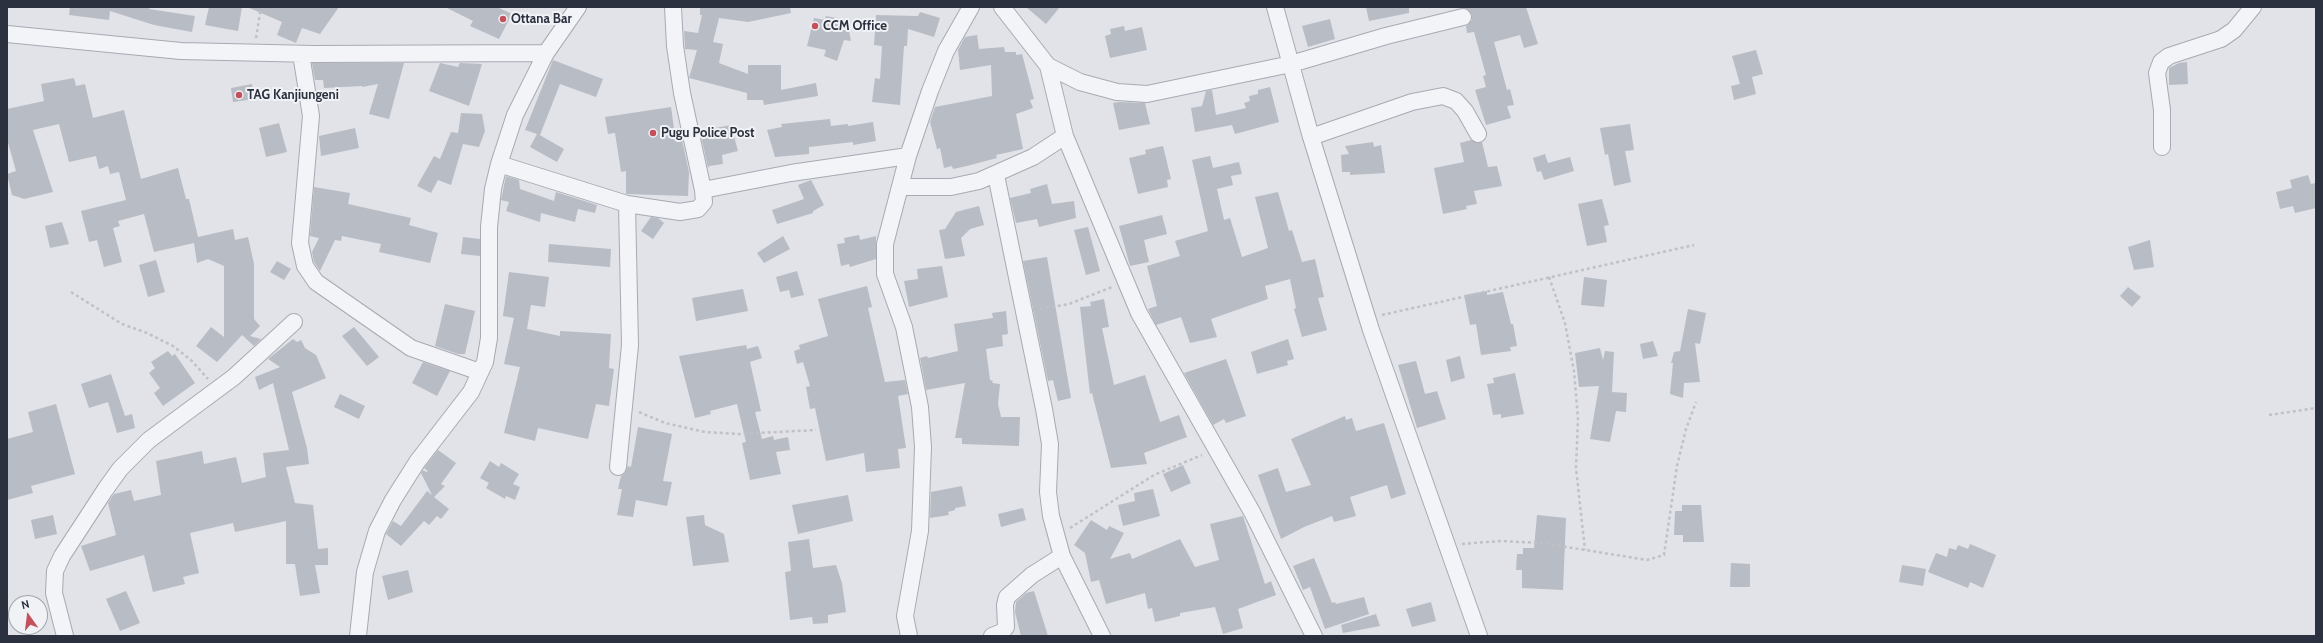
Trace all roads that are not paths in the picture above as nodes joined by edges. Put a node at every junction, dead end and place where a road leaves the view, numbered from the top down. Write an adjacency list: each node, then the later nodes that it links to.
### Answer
1 (578, 7): 9 (street)
2 (673, 7): 21 (street)
3 (971, 7): 17 (street)
4 (1002, 7): 12 (street)
5 (1275, 7): 11 (street)
6 (2252, 7): 16 (street)
7 (1463, 16): 11 (street)
8 (7, 34): 10 (street)
9 (546, 53): 10 (street); 18 (street)
10 (301, 54): 24 (street)
11 (1291, 64): 12 (street); 15 (street)
12 (1048, 66): 14 (street)
13 (1478, 134): 15 (street)
14 (1065, 136): 19 (street); 32 (street)
15 (1311, 137): 33 (street)
16 (2162, 146)
17 (908, 156): 20 (street); 21 (street)
18 (499, 164): 22 (street); 24 (street)
19 (996, 175): 20 (street); 26 (street)
20 (900, 187): 29 (street)
21 (703, 190): 22 (street)
22 (627, 204): 25 (street)
23 (294, 322): 27 (street)
24 (480, 372): 28 (street)
25 (618, 467)
26 (1062, 556): 30 (street); 31 (street)
27 (65, 636)
28 (358, 636)
29 (909, 636)
30 (992, 636)
31 (1102, 636)
32 (1314, 636)
33 (1479, 636)

